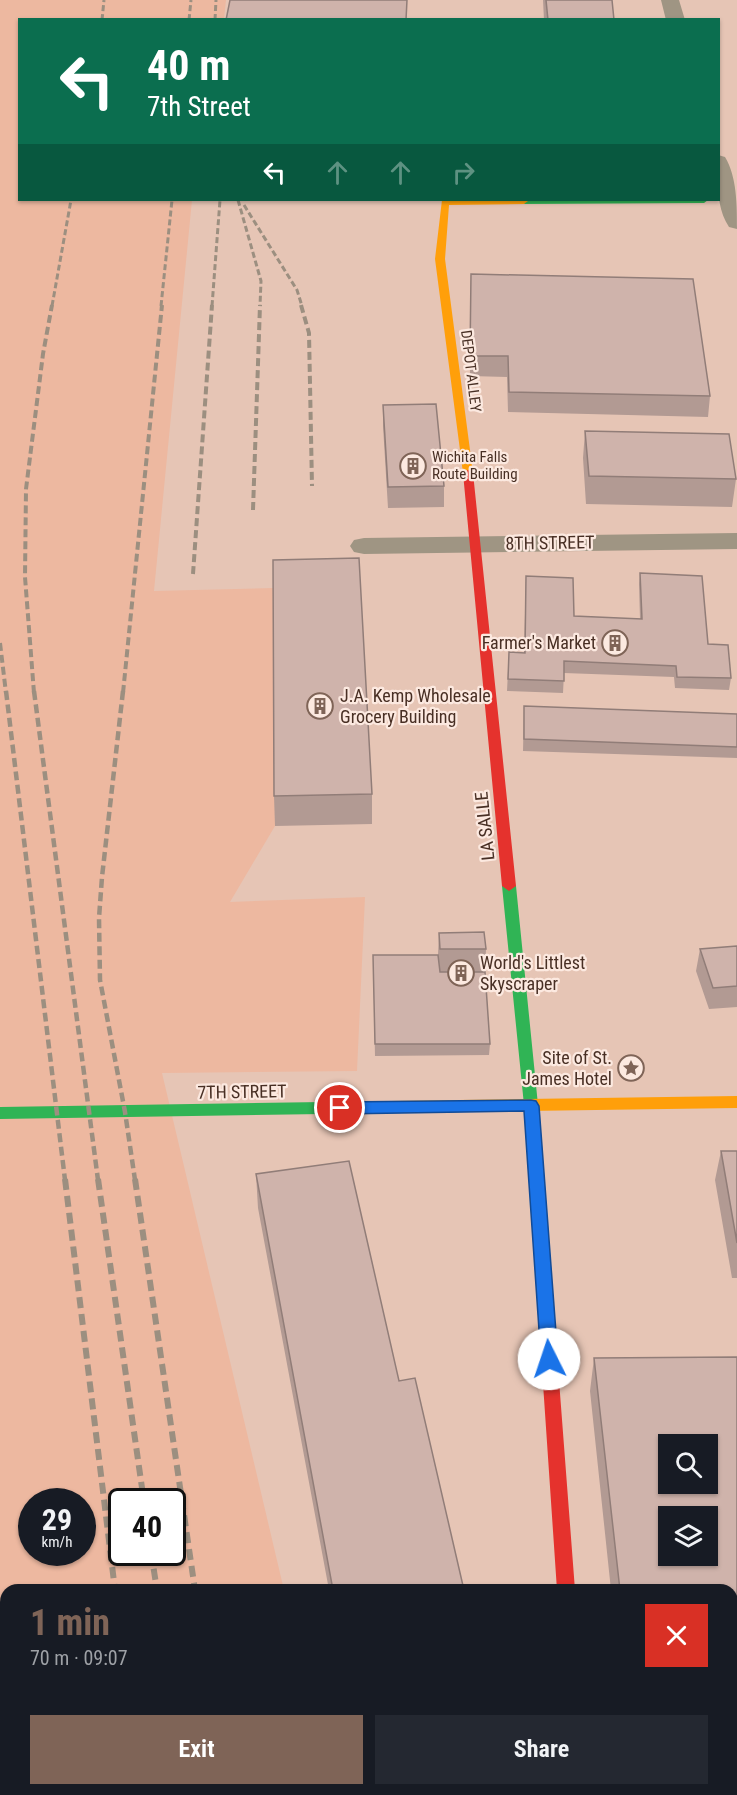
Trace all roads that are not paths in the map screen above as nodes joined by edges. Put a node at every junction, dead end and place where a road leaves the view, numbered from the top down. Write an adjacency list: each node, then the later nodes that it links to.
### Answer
1 (670, 0): 2 (street)
2 (675, 18)
3 (720, 169): 4 (street)
4 (728, 199): 6 (street)
5 (574, 201): 8 (street, DEPOT ALLEY)
6 (737, 222)
7 (737, 541): 8 (street, 8TH STREET)
8 (475, 544): 9 (street, 8TH STREET); 11 (street, LA SALLE)
9 (364, 546)
10 (737, 1102): 11 (street, 7TH STREET)
11 (531, 1106): 12 (street, 7TH STREET); 13 (street, LA SALLE)
12 (0, 1113)
13 (566, 1584)

